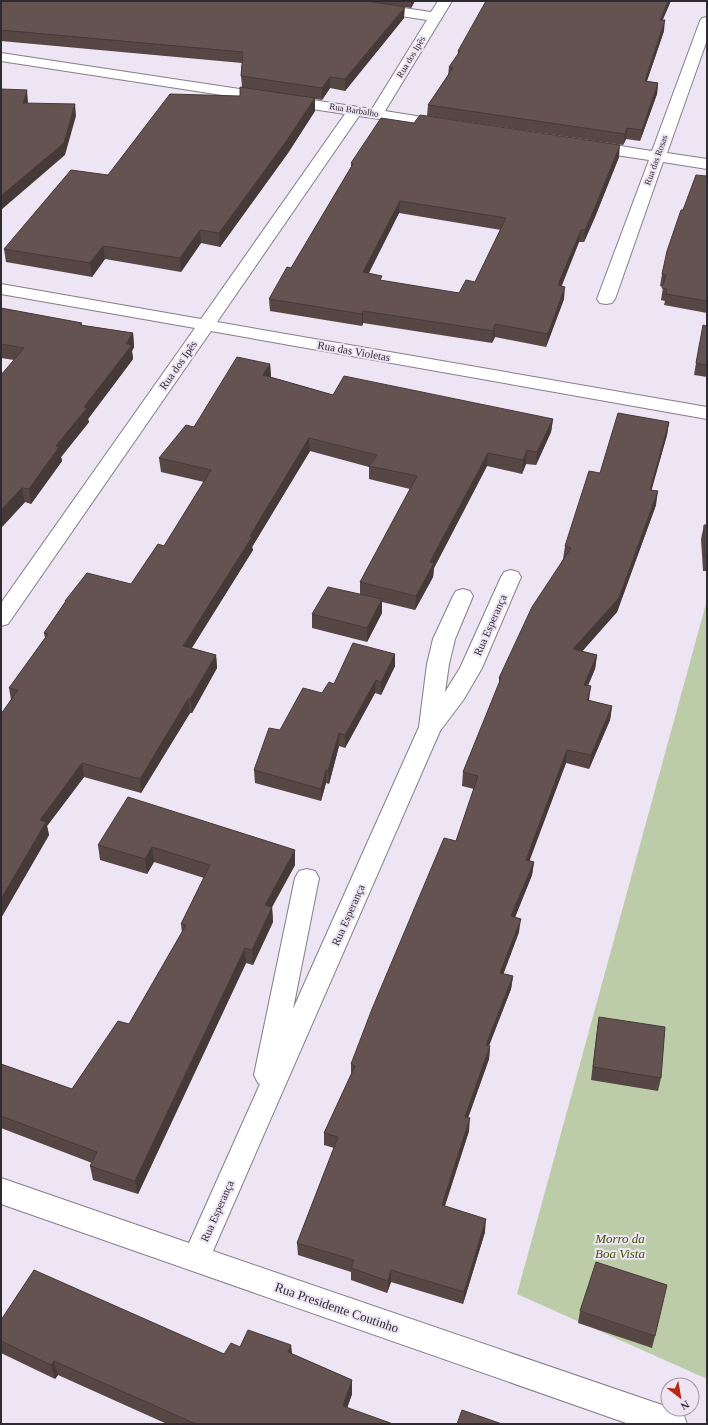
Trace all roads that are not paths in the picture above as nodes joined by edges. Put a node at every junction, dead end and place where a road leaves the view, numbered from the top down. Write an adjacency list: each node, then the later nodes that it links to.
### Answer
1 (328, 1): 3 (street)
2 (445, 1): 3 (street, Rua dos Ipês)
3 (435, 17): 7 (street, Rua dos Ipês)
4 (707, 21): 10 (street, Rua das Rosas)
5 (1, 57): 6 (street, Rua Barbalho)
6 (355, 111): 7 (street, Rua Barbalho); 14 (street, Rua dos Ipês)
7 (376, 114): 8 (street, Rua Barbalho)
8 (462, 127)
9 (572, 144): 10 (street)
10 (658, 157): 11 (street); 13 (street, Rua das Rosas)
11 (707, 164)
12 (1, 289): 14 (street, Rua das Violetas)
13 (606, 299)
14 (206, 325): 15 (street, Rua das Violetas); 18 (street, Rua dos Ipês)
15 (707, 413)
16 (511, 577): 19 (street, Rua Esperança)
17 (463, 596): 19 (street)
18 (1, 618)
19 (430, 728): 21 (street, Rua Esperança)
20 (307, 878): 21 (street)
21 (258, 1117): 23 (street, Rua Esperança)
22 (1, 1191): 23 (street, Rua Presidente Coutinho)
23 (196, 1258): 24 (street, Rua Presidente Coutinho)
24 (672, 1424)

